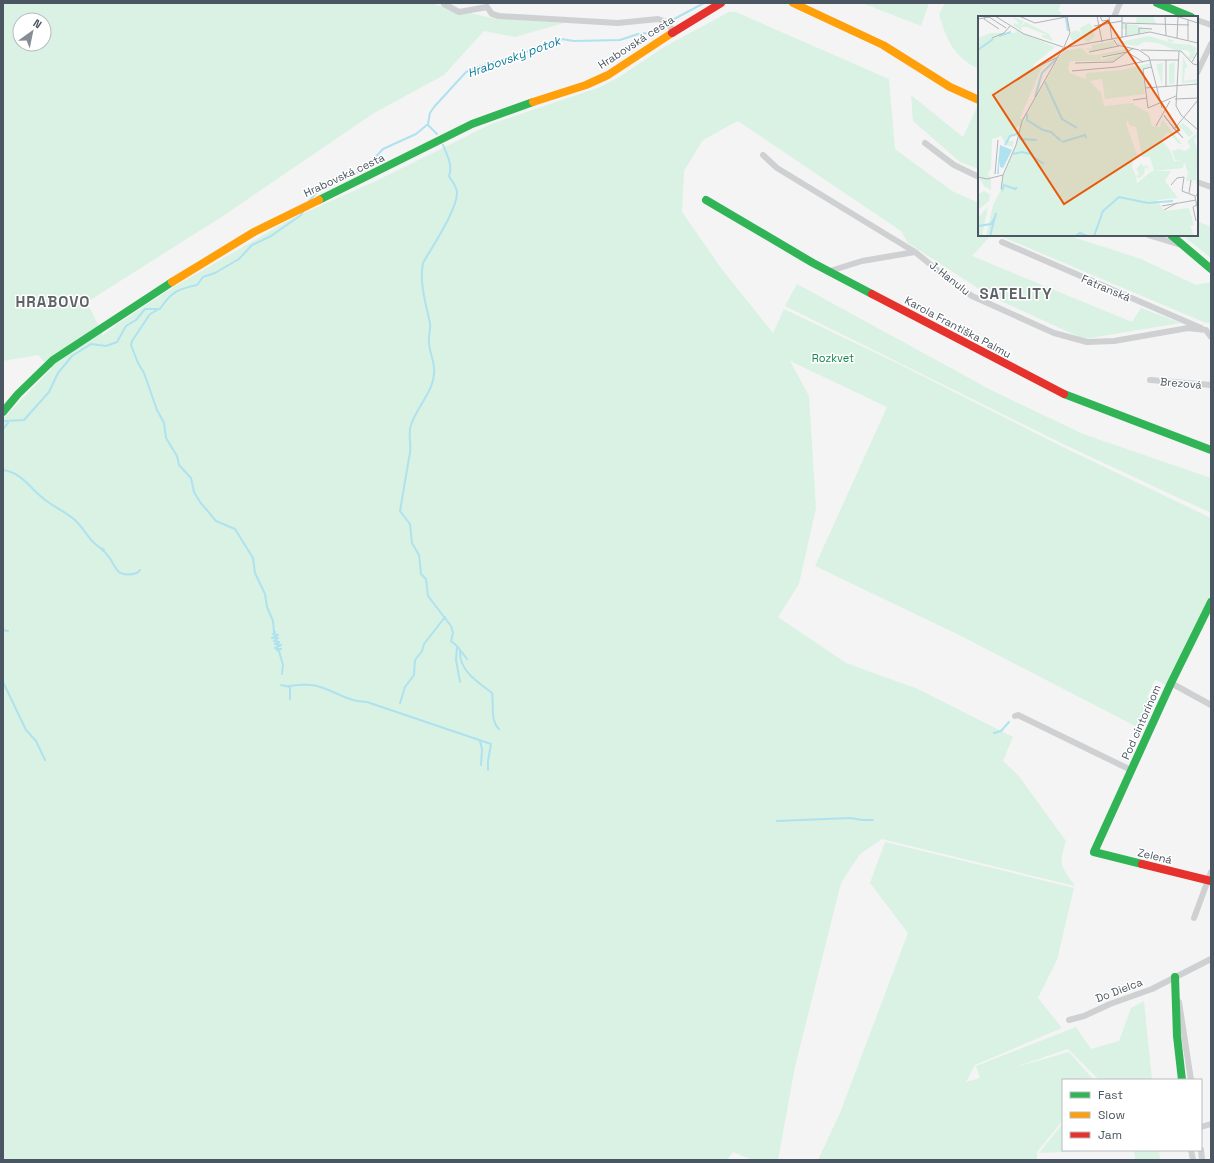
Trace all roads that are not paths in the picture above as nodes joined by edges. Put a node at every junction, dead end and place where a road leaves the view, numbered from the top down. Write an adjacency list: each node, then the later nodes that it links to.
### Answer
1 (721, 3): 10 (street, Hrabovská cesta)
2 (793, 3): 13 (street)
3 (1120, 3): 6 (street)
4 (1157, 3): 7 (street)
5 (444, 4): 10 (street)
6 (1114, 16)
7 (1189, 16)
8 (1198, 20): 9 (street)
9 (1211, 25)
10 (670, 26): 31 (street, Hrabovská cesta)
11 (1211, 44): 12 (street)
12 (1198, 71)
13 (978, 100)
14 (925, 143): 16 (street)
15 (763, 155): 24 (street, J. Hanulu)
16 (978, 177)
17 (1198, 182): 18 (street)
18 (1211, 187)
19 (706, 200): 26 (street, Karola Františka Palmu)
20 (1151, 236): 23 (street)
21 (1172, 236): 23 (street)
22 (1002, 242): 27 (street, Fatranská)
23 (1182, 246): 25 (street)
24 (915, 252): 26 (street); 27 (street, J. Hanulu)
25 (1211, 269)
26 (830, 271): 32 (street, Karola Františka Palmu)
27 (1209, 330): 28 (street)
28 (1211, 337)
29 (1150, 380): 30 (street, Brezová)
30 (1211, 385)
31 (3, 412)
32 (1211, 450)
33 (1211, 602): 34 (street, Pod cintorínom)
34 (1171, 683): 35 (street); 37 (street, Pod cintorínom)
35 (1211, 705)
36 (1015, 716): 37 (street)
37 (1131, 770): 38 (street, Pod cintorínom)
38 (1094, 852): 40 (street, Zelená)
39 (1211, 872): 40 (street)
40 (1209, 881): 41 (street)
41 (1194, 918)
42 (1211, 959): 43 (street, Do Dielca)
43 (1175, 977): 44 (street); 45 (street, Do Dielca)
44 (1177, 987): 46 (street); 47 (street)
45 (1069, 1020)
46 (1182, 1079)
47 (1191, 1079)

